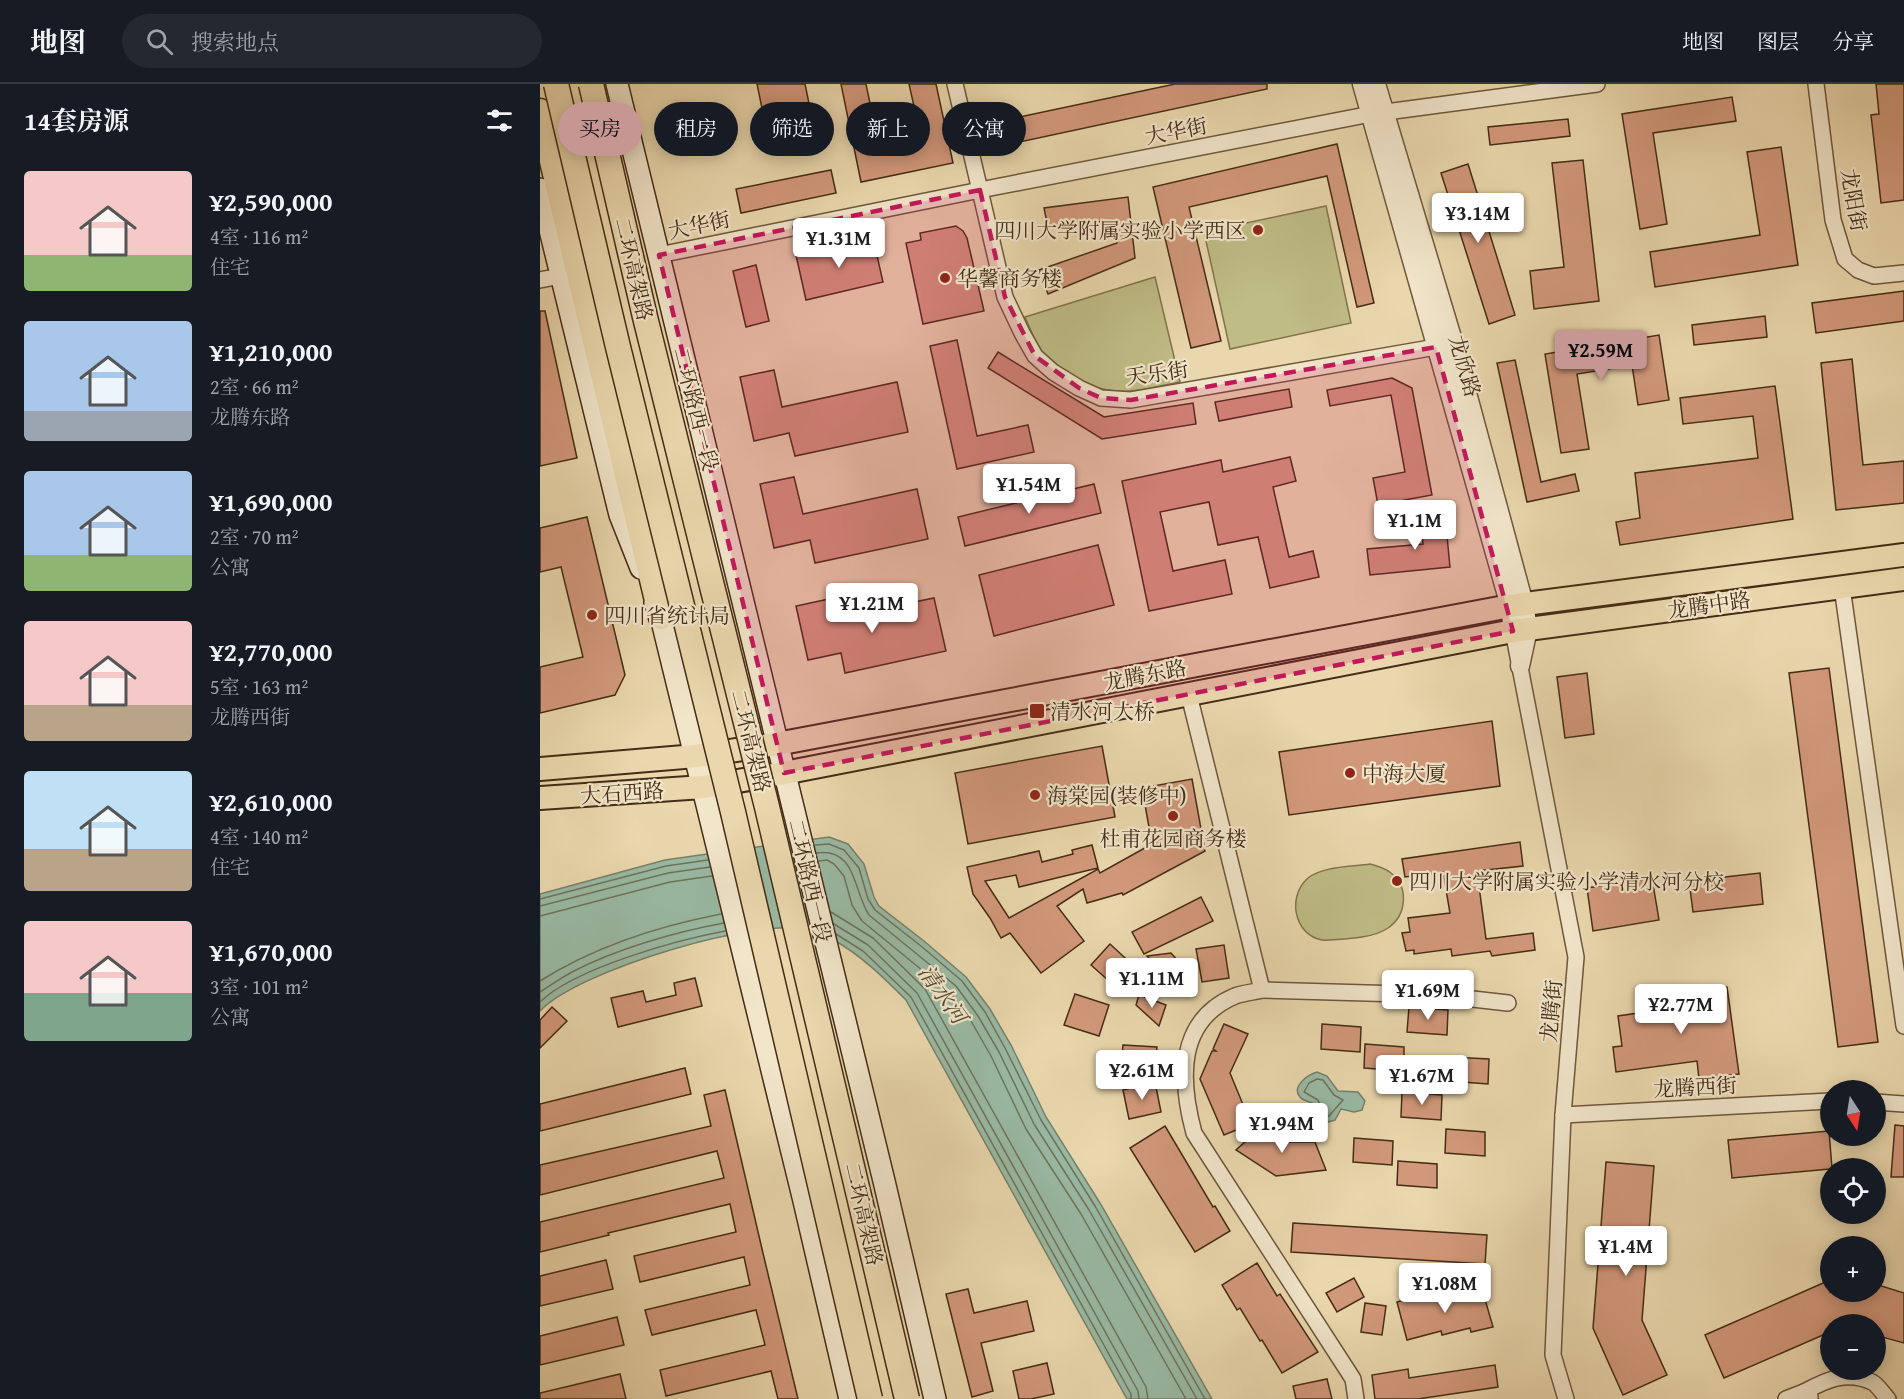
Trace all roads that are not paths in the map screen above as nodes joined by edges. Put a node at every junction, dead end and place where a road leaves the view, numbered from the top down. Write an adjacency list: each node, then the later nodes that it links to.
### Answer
1 (556, 84): 41 (highway, 二环高架路, bridge)
2 (591, 84): 42 (highway, 二环高架路, bridge)
3 (617, 84): 13 (main road, 二环路西一段)
4 (955, 84): 12 (street, 天乐街)
5 (1362, 84): 10 (street)
6 (1376, 84): 10 (street)
7 (1598, 84): 10 (street, 大华街)
8 (1816, 84): 14 (street, 龙阳街)
9 (540, 111): 22 (highway)
10 (1378, 113): 12 (street, 大华街); 17 (street, 龙欣路); 21 (street)
11 (540, 189): 15 (main road)
12 (980, 190): 13 (street, 大华街); 17 (street, 天乐街)
13 (658, 255): 26 (main road, 二环路西一段)
14 (1904, 273)
15 (561, 276): 16 (street); 22 (main road)
16 (540, 280)
17 (1436, 347): 21 (street, 龙欣路)
18 (1904, 555): 21 (main road, 龙腾中路)
19 (1904, 579): 20 (main road, 龙腾中路)
20 (1842, 587): 23 (main road, 龙腾中路); 34 (street)
21 (1517, 605): 23 (street, 龙欣路); 26 (main road, 龙腾东路)
22 (661, 617): 27 (main road)
23 (1521, 630): 24 (street, 龙欣路); 25 (main road, 龙腾东路)
24 (1520, 666): 38 (street, 龙腾街)
25 (1189, 695): 29 (main road, 龙腾东路); 32 (street)
26 (777, 744): 27 (main road, 龙腾东路); 29 (main road, 二环路西一段)
27 (696, 756): 28 (main road, 大石西路); 30 (main road)
28 (540, 769)
29 (784, 773): 30 (main road, 龙腾东路); 43 (main road, 二环路西一段)
30 (703, 787): 31 (main road, 大石西路); 40 (main road)
31 (540, 798)
32 (1262, 990): 33 (street); 44 (street)
33 (1508, 1003)
34 (1904, 1026)
35 (1820, 1102): 38 (street, 龙腾西街)
36 (1886, 1103): 37 (street)
37 (1904, 1104)
38 (1563, 1115): 45 (street, 龙腾街)
39 (1808, 1396): 46 (street); 47 (street)
40 (850, 1399)
41 (870, 1399)
42 (907, 1399)
43 (934, 1399)
44 (1356, 1399)
45 (1566, 1399)
46 (1786, 1399)
47 (1888, 1399)

